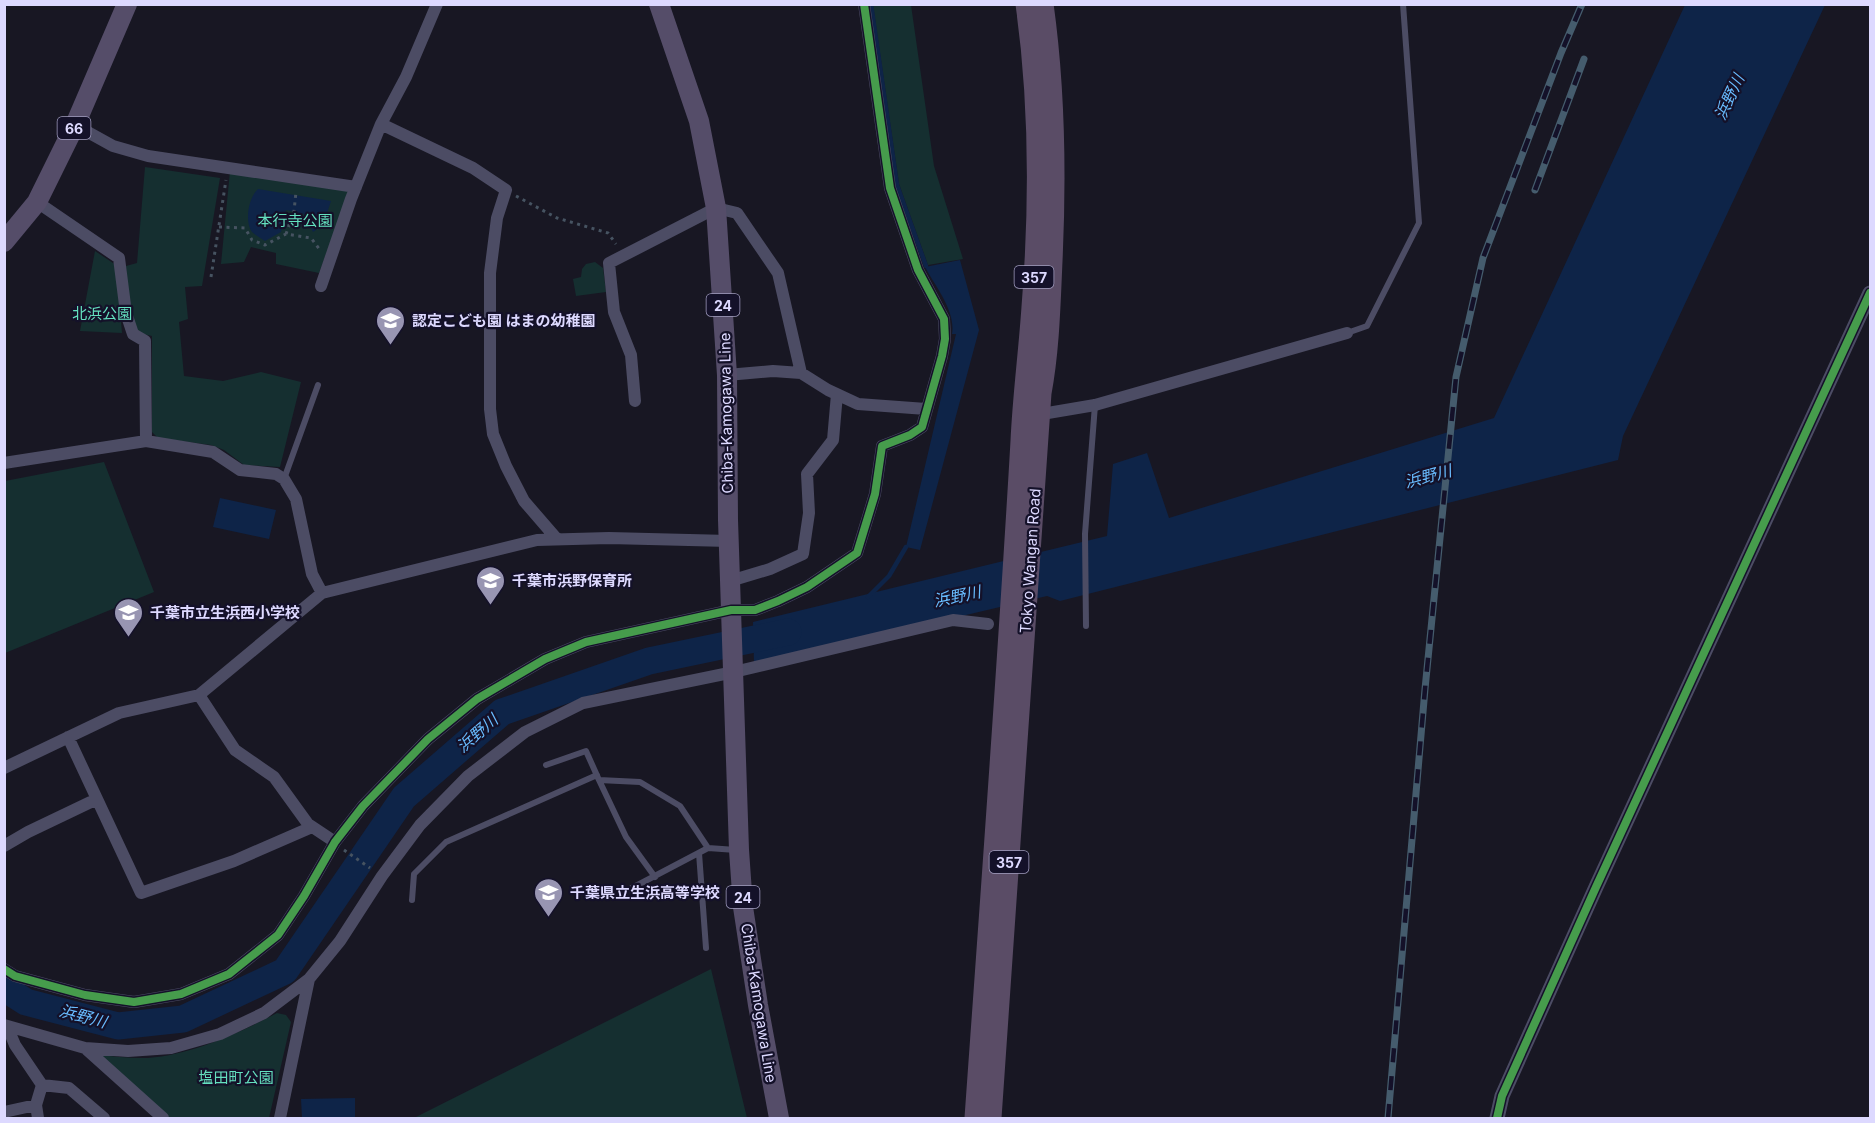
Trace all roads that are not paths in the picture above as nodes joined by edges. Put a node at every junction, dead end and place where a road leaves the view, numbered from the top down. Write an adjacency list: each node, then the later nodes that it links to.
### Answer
1 (127, 4): 9 (main road, 66)
2 (437, 4): 8 (street)
3 (659, 4): 12 (main road, Chiba-Kamogawa Line / 24)
4 (864, 4): 23 (street)
5 (1026, 4): 24 (highway, Tokyo Wangan Road / 357)
6 (1043, 4): 24 (highway, Tokyo Wangan Road / 357)
7 (1403, 4): 16 (lane)
8 (381, 124): 10 (street); 28 (street)
9 (75, 125): 10 (street); 11 (main road, 66)
10 (356, 187): 14 (street)
11 (37, 202): 13 (main road, 66); 25 (street)
12 (716, 208): 17 (street); 18 (main road, Chiba-Kamogawa Line / 24); 21 (street)
13 (4, 242)
14 (321, 286)
15 (1870, 293): 67 (street)
16 (1347, 333): 22 (street)
17 (801, 373): 18 (street); 20 (street)
18 (726, 375): 29 (main road, Chiba-Kamogawa Line / 24)
19 (318, 385): 27 (lane)
20 (837, 394): 23 (street); 30 (street)
21 (635, 402)
22 (1095, 405): 24 (street); 35 (lane)
23 (926, 409): 33 (street)
24 (1031, 415): 32 (highway, Tokyo Wangan Road / 357)
25 (146, 441): 26 (street); 27 (street)
26 (4, 464)
27 (284, 479): 31 (street)
28 (556, 538): 29 (street); 31 (street)
29 (729, 541): 30 (main road, Chiba-Kamogawa Line / 24)
30 (730, 581): 33 (main road, Chiba-Kamogawa Line / 24)
31 (322, 593): 37 (street)
32 (1019, 608): 65 (highway, Tokyo Wangan Road / 357); 66 (highway, Tokyo Wangan Road / 357)
33 (731, 612): 36 (main road, 24); 44 (street)
34 (988, 624): 36 (street)
35 (1086, 626)
36 (734, 672): 47 (main road, Chiba-Kamogawa Line / 24); 54 (street)
37 (199, 695): 38 (street); 43 (street)
38 (68, 737): 40 (street); 42 (street)
39 (546, 765): 41 (lane)
40 (4, 768)
41 (598, 778): 46 (lane); 49 (lane); 51 (lane)
42 (97, 799): 43 (street); 45 (street)
43 (312, 827): 44 (street)
44 (337, 845): 53 (street)
45 (4, 846)
46 (708, 848): 47 (lane); 48 (lane)
47 (739, 850): 64 (main road, Chiba-Kamogawa Line / 24)
48 (699, 853): 49 (lane); 52 (lane)
49 (655, 877): 50 (lane)
50 (630, 889)
51 (412, 900)
52 (706, 948)
53 (4, 969)
54 (309, 979): 56 (street); 63 (street)
55 (6, 1025): 56 (street); 57 (street)
56 (85, 1048): 62 (street)
57 (42, 1085): 58 (street); 61 (street)
58 (36, 1105): 59 (street); 60 (street)
59 (4, 1112)
60 (38, 1119)
61 (104, 1119)
62 (163, 1119)
63 (280, 1119)
64 (779, 1119)
65 (975, 1119)
66 (991, 1119)
67 (1497, 1119)

